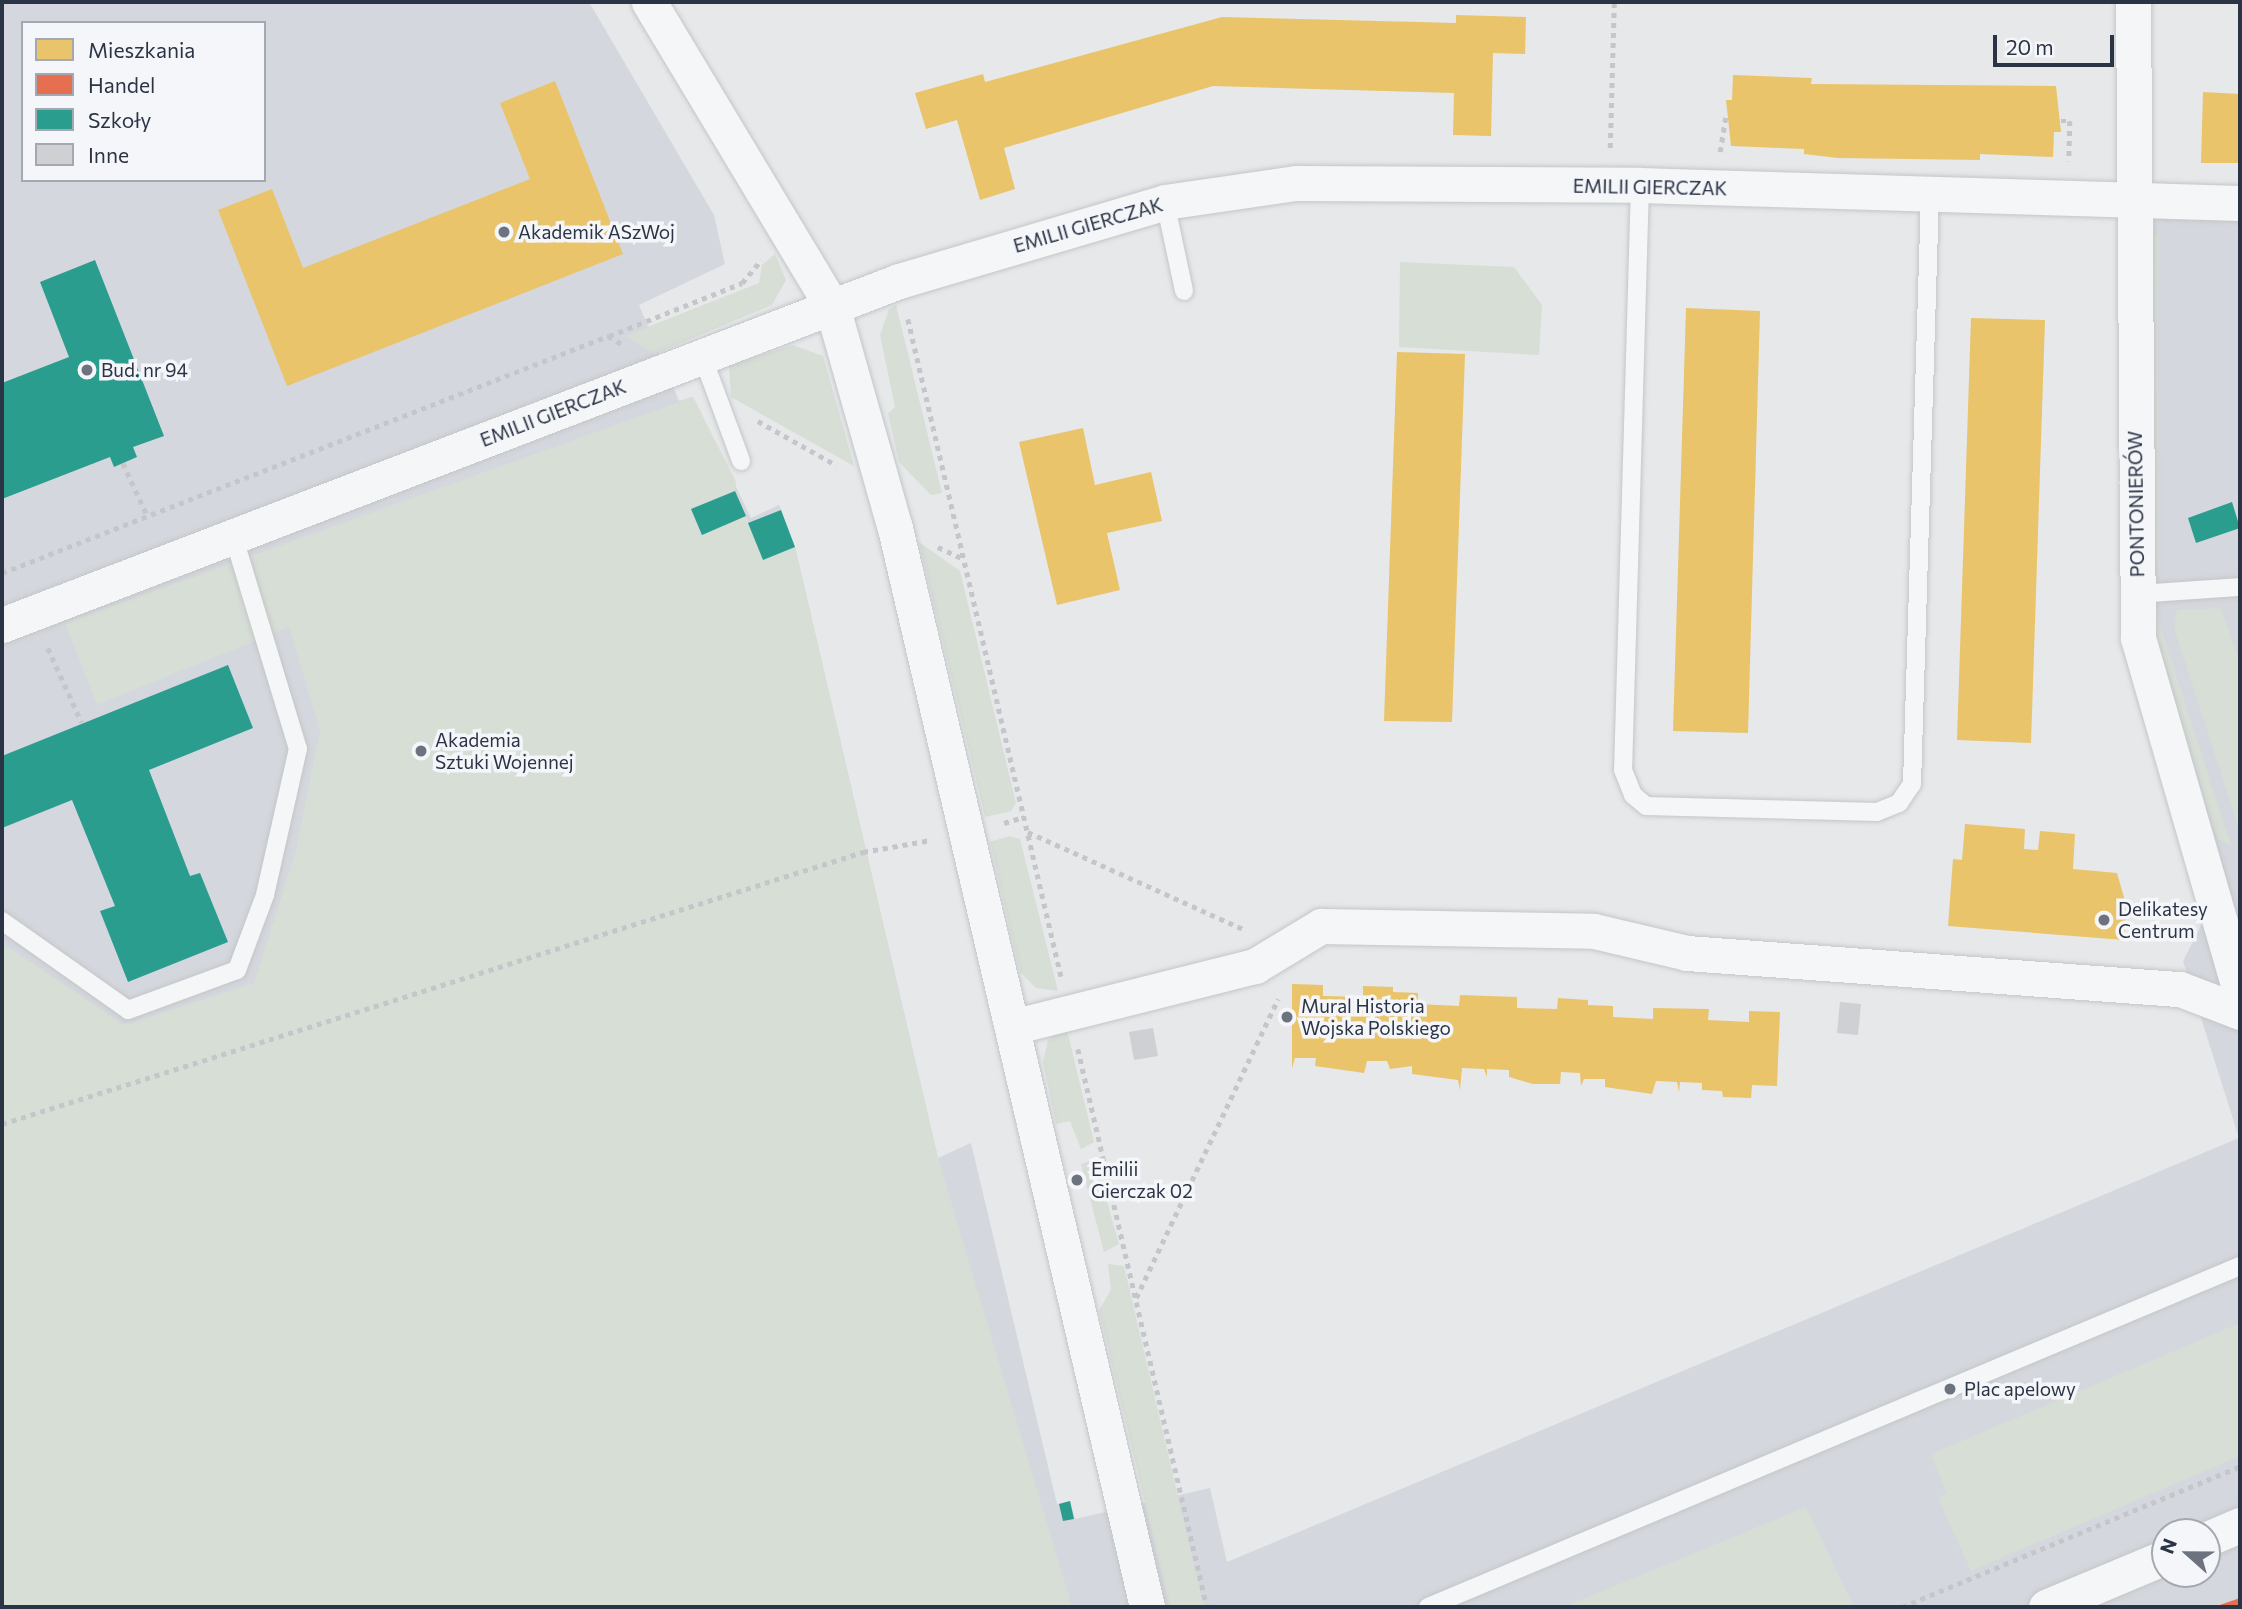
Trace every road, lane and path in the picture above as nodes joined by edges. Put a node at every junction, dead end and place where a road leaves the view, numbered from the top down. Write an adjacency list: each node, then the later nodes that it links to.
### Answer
1 (649, 2): 12 (street)
2 (1614, 2): 5 (path)
3 (2133, 2): 9 (street, PONTONIERÓW)
4 (1726, 114): 6 (path)
5 (1610, 159)
6 (1719, 163)
7 (1640, 185): 8 (street, EMILII GIERCZAK); 8 (lane); 10 (street, EMILII GIERCZAK)
8 (1930, 195): 9 (street, EMILII GIERCZAK)
9 (2133, 201): 11 (street, EMILII GIERCZAK); 23 (street, PONTONIERÓW)
10 (1165, 202): 13 (street, EMILII GIERCZAK); 14 (lane)
11 (2240, 203)
12 (787, 230): 15 (street); 16 (path)
13 (899, 281): 15 (street, EMILII GIERCZAK); 25 (path)
14 (1184, 291)
15 (832, 306): 17 (street, EMILII GIERCZAK); 26 (street)
16 (608, 337)
17 (703, 358): 18 (lane); 21 (street, EMILII GIERCZAK)
18 (741, 461)
19 (123, 463): 20 (path)
20 (147, 515)
21 (233, 535): 24 (street, EMILII GIERCZAK); 27 (lane)
22 (2240, 587): 23 (lane)
23 (2137, 594): 28 (street, PONTONIERÓW)
24 (2, 625)
25 (1027, 831): 29 (path); 33 (path)
26 (966, 834): 35 (street); 36 (path)
27 (2, 921)
28 (2225, 942): 30 (street); 31 (street, PONTONIERÓW)
29 (1280, 951): 30 (street); 33 (street)
30 (2180, 989): 34 (street)
31 (2240, 991)
32 (1281, 993): 38 (path)
33 (1069, 1012): 35 (street); 38 (path)
34 (2240, 1013)
35 (1012, 1027): 43 (street)
36 (2, 1124)
37 (2240, 1266): 45 (lane)
38 (1135, 1298): 44 (path)
39 (2240, 1466): 46 (path)
40 (2240, 1525): 41 (street)
41 (2221, 1533)
42 (2151, 1563): 47 (street)
43 (1147, 1607)
44 (1207, 1607)
45 (1428, 1607)
46 (1902, 1607)
47 (2046, 1607)

